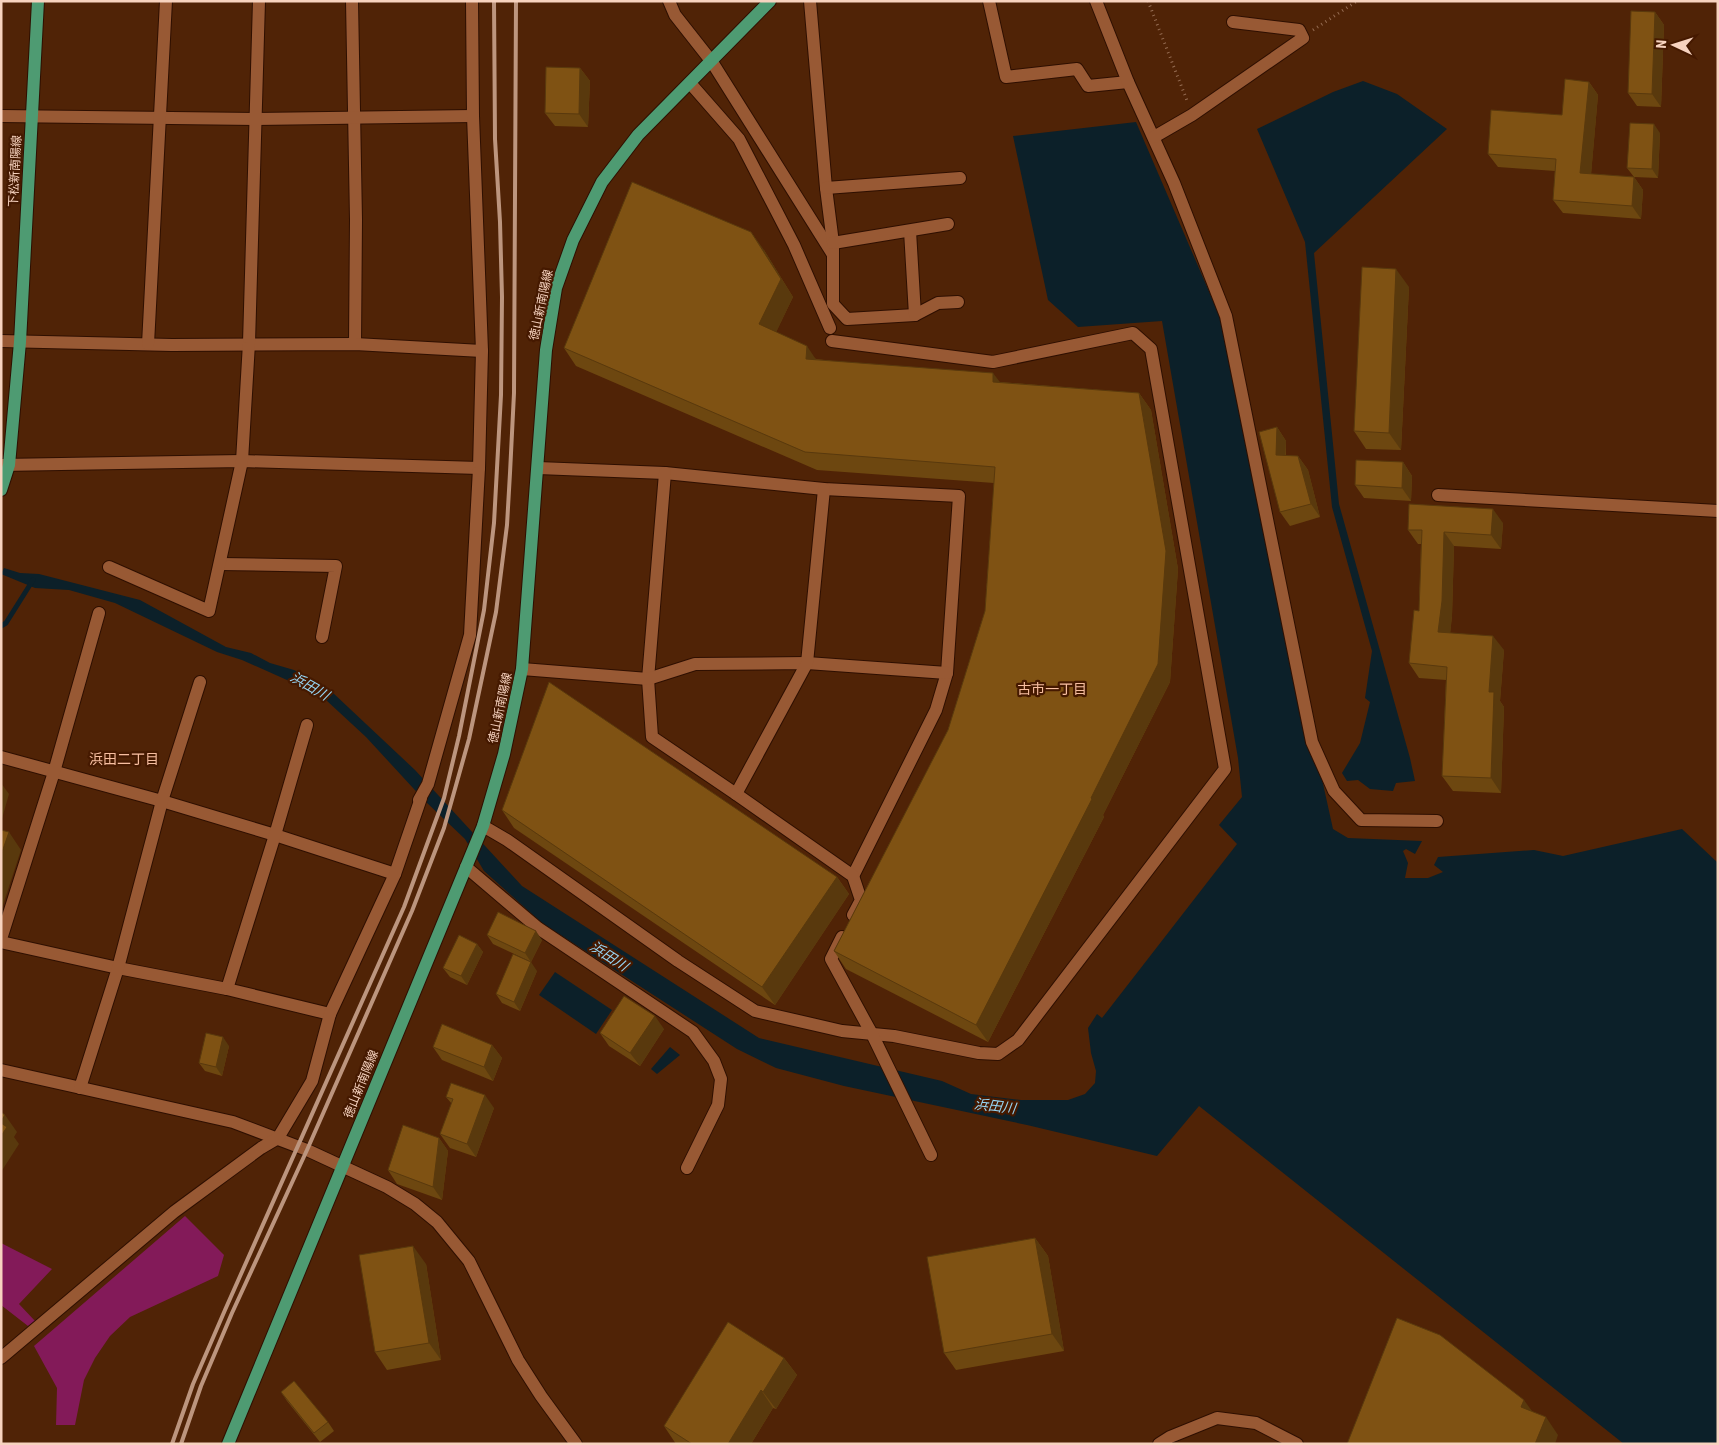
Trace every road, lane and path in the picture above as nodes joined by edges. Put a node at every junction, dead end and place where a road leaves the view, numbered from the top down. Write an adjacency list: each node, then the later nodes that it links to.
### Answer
1 (38, 1): 21 (main road, 下松新南陽線)
2 (166, 1): 22 (street)
3 (259, 1): 24 (street)
4 (352, 1): 23 (street)
5 (472, 1): 20 (street)
6 (669, 1): 15 (street)
7 (770, 1): 15 (main road, 徳山新南陽線)
8 (810, 1): 27 (street)
9 (989, 1): 16 (street)
10 (1096, 1): 16 (street)
11 (1148, 1): 18 (path)
12 (1356, 1): 14 (path)
13 (1233, 22): 14 (street)
14 (1302, 38): 18 (street)
15 (712, 62): 17 (main road, 徳山新南陽線); 30 (street)
16 (1128, 82): 25 (street)
17 (690, 83): 33 (street); 44 (main road, 徳山新南陽線)
18 (1192, 115): 25 (street)
19 (1, 116): 21 (street)
20 (473, 116): 23 (street); 40 (street)
21 (32, 117): 22 (street); 36 (main road, 下松新南陽線)
22 (159, 118): 24 (street); 38 (street)
23 (354, 118): 24 (street); 39 (street)
24 (256, 119): 37 (street)
25 (1154, 138): 64 (street)
26 (960, 178): 27 (street)
27 (826, 188): 30 (street)
28 (948, 224): 29 (street)
29 (910, 230): 30 (street); 32 (street)
30 (833, 249): 32 (street)
31 (958, 302): 32 (street)
32 (914, 315)
33 (830, 328)
34 (1, 341): 36 (street)
35 (832, 341): 74 (street)
36 (20, 342): 38 (street); 42 (main road, 下松新南陽線)
37 (249, 343): 38 (street); 39 (street); 41 (street)
38 (148, 344)
39 (354, 344): 40 (street)
40 (482, 351): 43 (street)
41 (242, 461): 42 (street); 43 (street); 50 (street)
42 (5, 465): 47 (main road, 下松新南陽線)
43 (479, 468): 68 (street)
44 (538, 468): 45 (street); 55 (main road, 徳山新南陽線)
45 (665, 473): 46 (street); 57 (street)
46 (824, 489): 54 (street); 56 (street)
47 (1, 490)
48 (1438, 495): 49 (street)
49 (1718, 511)
50 (220, 564): 51 (street); 53 (street)
51 (109, 567)
52 (100, 613): 61 (street)
53 (322, 637)
54 (807, 663): 56 (street); 57 (street); 62 (street)
55 (522, 669): 57 (street); 65 (main road, 徳山新南陽線)
56 (947, 673): 69 (street)
57 (648, 678): 62 (street)
58 (200, 682): 63 (street)
59 (307, 725): 66 (street)
60 (1, 757): 61 (street)
61 (54, 772): 63 (street); 70 (street)
62 (736, 794): 69 (street)
63 (162, 801): 66 (street); 71 (street)
64 (1437, 821)
65 (481, 831): 67 (main road, 徳山新南陽線); 74 (street)
66 (275, 835): 68 (street); 72 (street)
67 (468, 863): 79 (main road, 徳山新南陽線); 80 (street)
68 (395, 874): 73 (street)
69 (853, 876): 74 (street)
70 (1, 940): 71 (street)
71 (118, 968): 72 (street); 76 (street)
72 (226, 989): 73 (street)
73 (330, 1014): 77 (street)
74 (872, 1034): 78 (street)
75 (1, 1070): 76 (street)
76 (80, 1088): 77 (street)
77 (278, 1138): 79 (street); 81 (street)
78 (931, 1155)
79 (343, 1166): 82 (main road, 徳山新南陽線); 83 (street)
80 (687, 1168)
81 (1, 1358)
82 (228, 1444)
83 (576, 1444)
84 (1159, 1444): 85 (street)
85 (1297, 1444)

